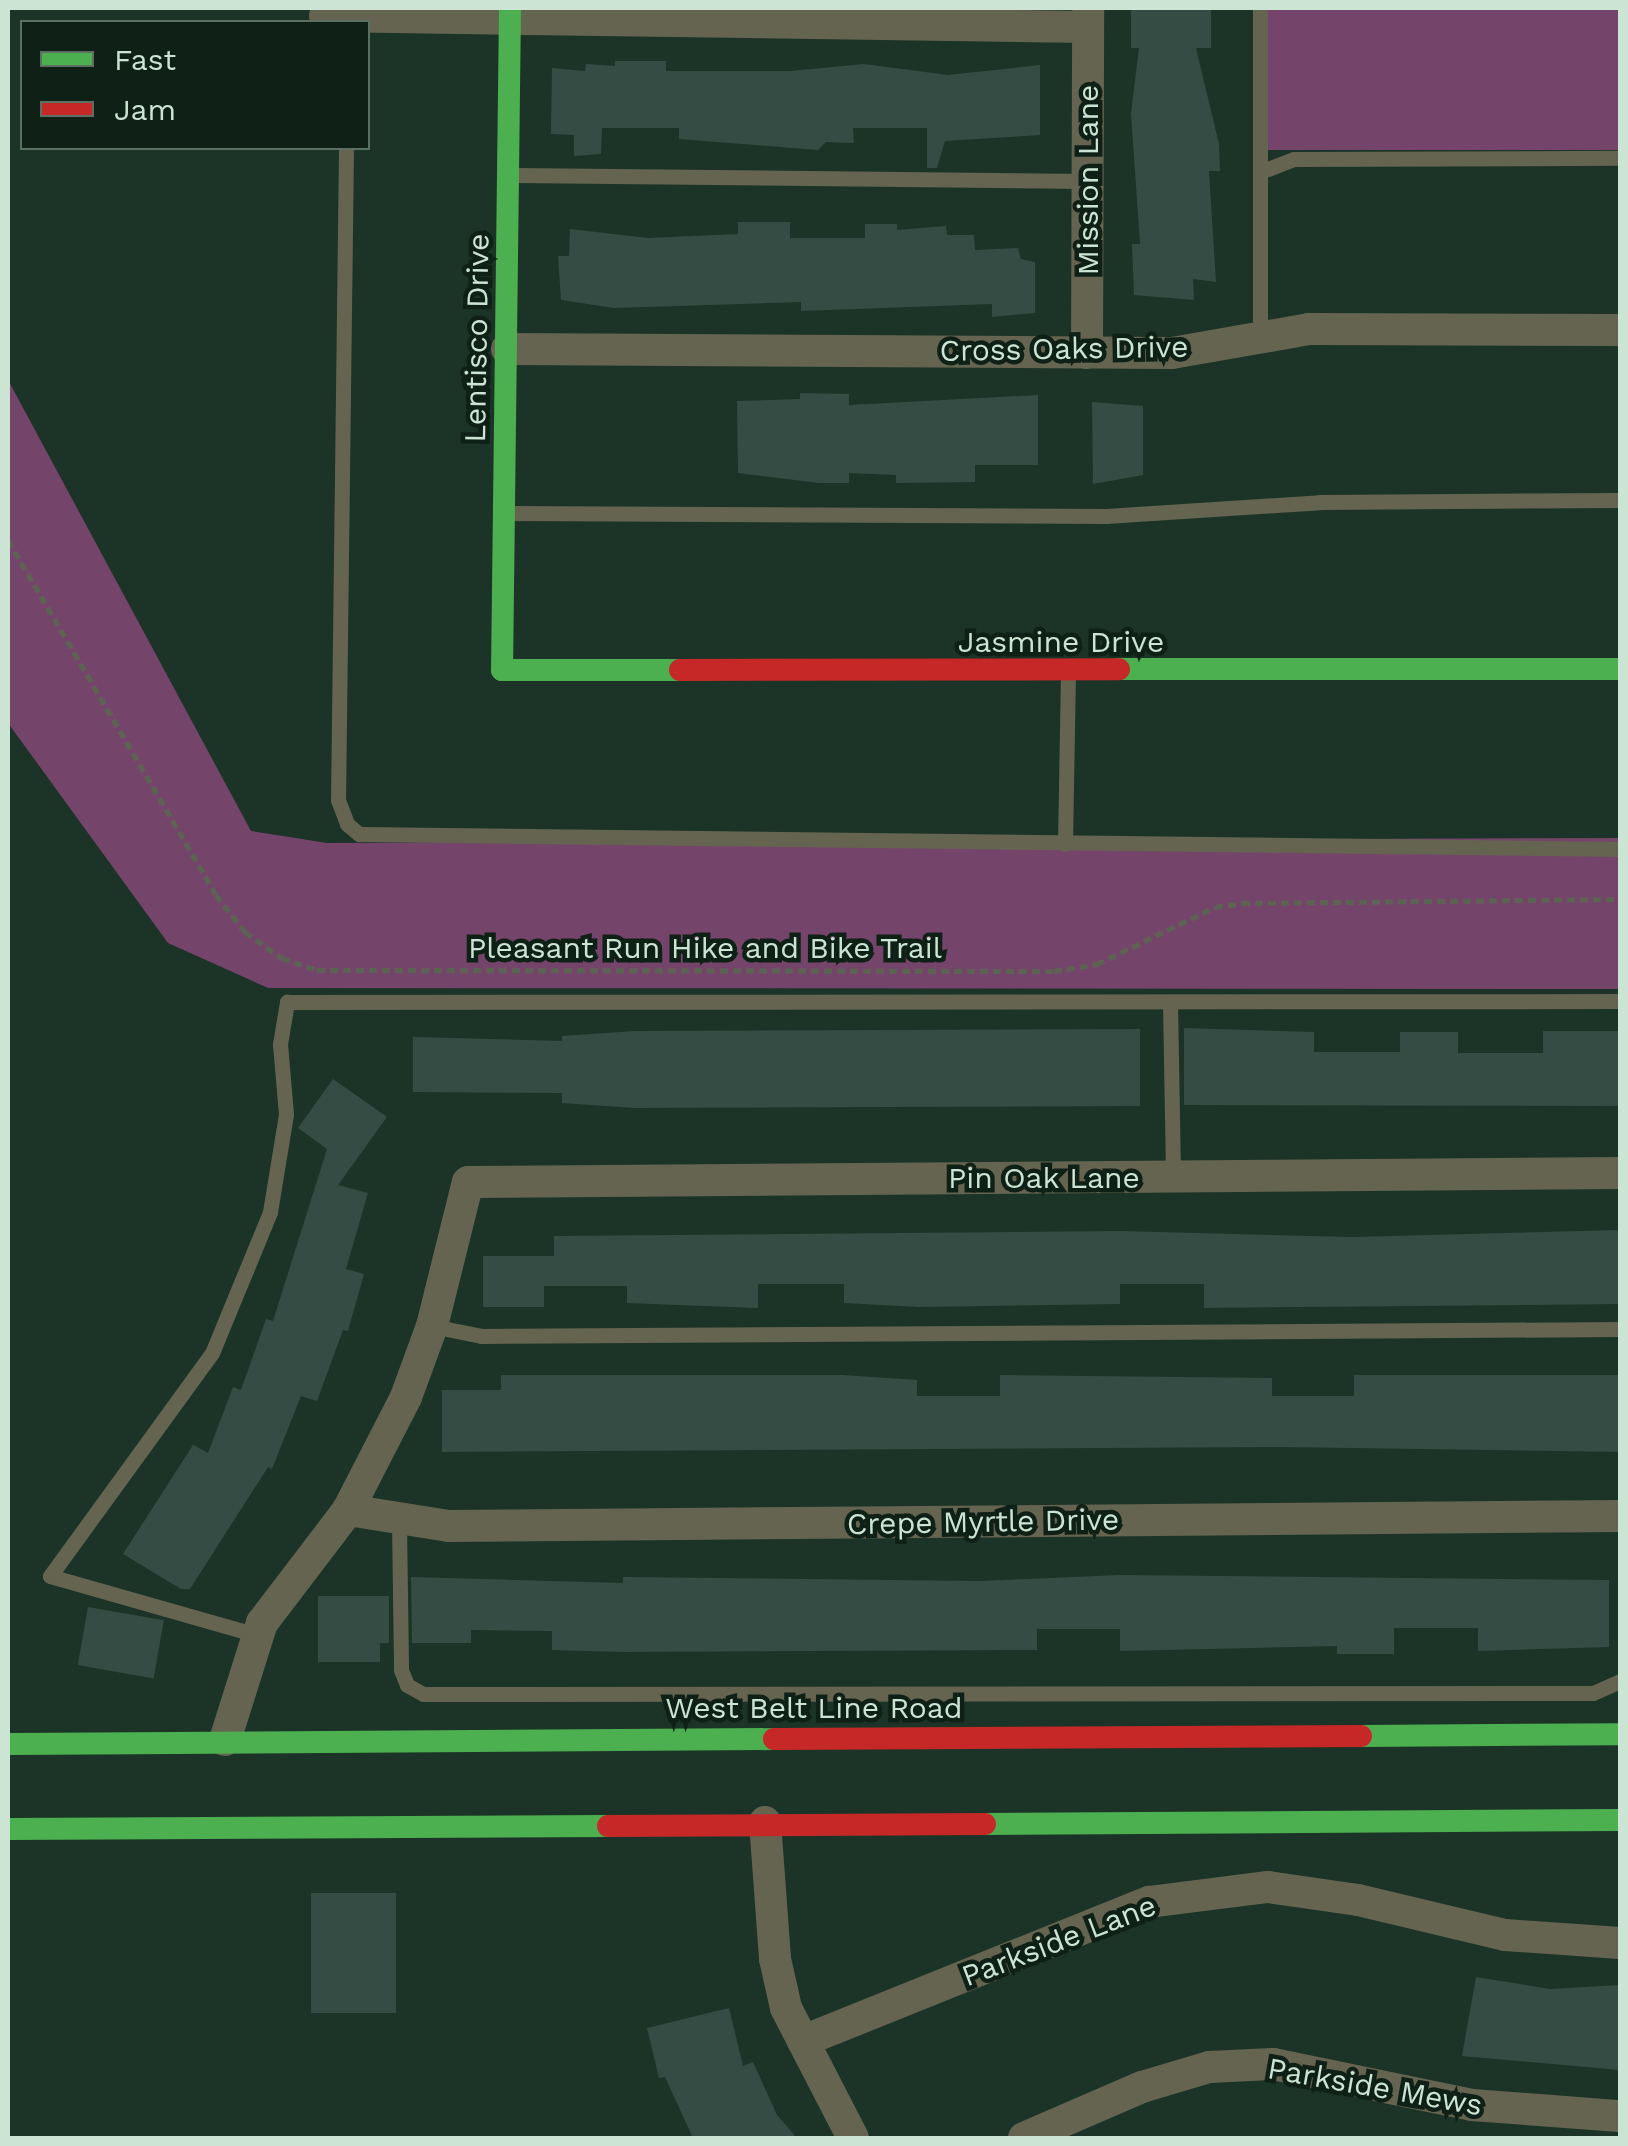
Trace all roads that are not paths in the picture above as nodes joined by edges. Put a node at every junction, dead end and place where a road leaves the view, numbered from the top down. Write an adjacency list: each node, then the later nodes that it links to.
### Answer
1 (1260, 8): 7 (lane)
2 (510, 13): 3 (street); 4 (street); 8 (main road, Lentisco Drive)
3 (1088, 17): 9 (street, Mission Lane)
4 (340, 18)
5 (346, 150): 19 (lane)
6 (1620, 158): 7 (lane)
7 (1260, 172): 11 (lane)
8 (508, 175): 9 (lane); 12 (main road, Lentisco Drive)
9 (1088, 180): 13 (street, Mission Lane)
10 (1620, 330): 11 (street, Cross Oaks Drive)
11 (1260, 338): 13 (street, Cross Oaks Drive)
12 (507, 349): 13 (street, Cross Oaks Drive); 15 (main road, Lentisco Drive)
13 (1088, 353)
14 (1620, 500): 15 (lane)
15 (504, 514): 17 (main road, Lentisco Drive)
16 (1620, 669): 18 (main road, Jasmine Drive)
17 (502, 670): 18 (main road, Jasmine Drive)
18 (1068, 672): 19 (lane)
19 (1065, 844): 20 (lane)
20 (1620, 849)
21 (1620, 1001): 22 (lane)
22 (1170, 1002): 24 (lane); 30 (lane)
23 (1620, 1174): 24 (street, Pin Oak Lane)
24 (1172, 1177): 25 (street, Pin Oak Lane)
25 (432, 1326): 26 (lane); 27 (street)
26 (1620, 1328)
27 (348, 1510): 29 (street, Crepe Myrtle Drive); 30 (street)
28 (1620, 1516): 29 (street, Crepe Myrtle Drive)
29 (398, 1522): 31 (lane)
30 (257, 1634): 34 (street)
31 (1620, 1681)
32 (1620, 1734): 33 (main road, West Belt Line Road)
33 (447, 1739): 34 (main road, West Belt Line Road); 36 (main road)
34 (225, 1740): 35 (main road, West Belt Line Road)
35 (8, 1744)
36 (447, 1773)
37 (1620, 1820): 38 (main road)
38 (766, 1822): 39 (main road); 41 (street)
39 (8, 1829)
40 (1620, 1944): 41 (street, Parkside Lane)
41 (803, 2041): 43 (street)
42 (1620, 2116): 44 (street, Parkside Mews)
43 (853, 2138)
44 (1024, 2138)

